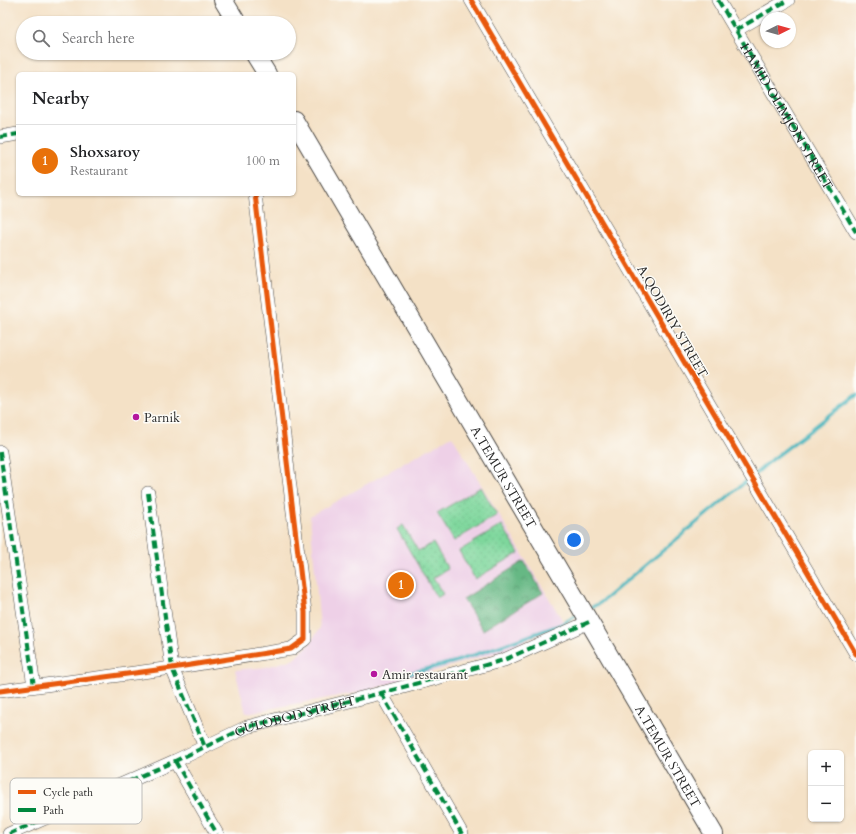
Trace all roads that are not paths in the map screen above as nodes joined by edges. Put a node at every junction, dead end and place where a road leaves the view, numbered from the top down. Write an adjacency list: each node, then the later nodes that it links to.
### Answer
1 (223, 0): 5 (main road)
2 (471, 0): 17 (street, A.QODIRIY STREET)
3 (718, 0): 6 (street, HAMID OLIMJON STREET)
4 (788, 0): 6 (street)
5 (233, 16)
6 (736, 30): 13 (street, HAMID OLIMJON STREET)
7 (258, 60): 8 (main road)
8 (266, 72)
9 (296, 123): 16 (main road, A.TEMUR STREET)
10 (16, 134): 11 (street)
11 (0, 136)
12 (255, 196): 18 (street)
13 (856, 232)
14 (0, 452): 19 (street)
15 (148, 493): 18 (street)
16 (589, 622): 21 (street, GULOBOD STREET); 29 (main road, A.TEMUR STREET)
17 (856, 654)
18 (172, 668): 19 (street); 22 (street)
19 (34, 686): 20 (street)
20 (0, 691)
21 (381, 693): 22 (street, GULOBOD STREET); 28 (street)
22 (205, 747): 23 (street, GULOBOD STREET)
23 (175, 761): 24 (street, GULOBOD STREET); 27 (street)
24 (136, 778)
25 (32, 824): 26 (street, GULOBOD STREET)
26 (9, 834)
27 (216, 834)
28 (462, 834)
29 (714, 834)

